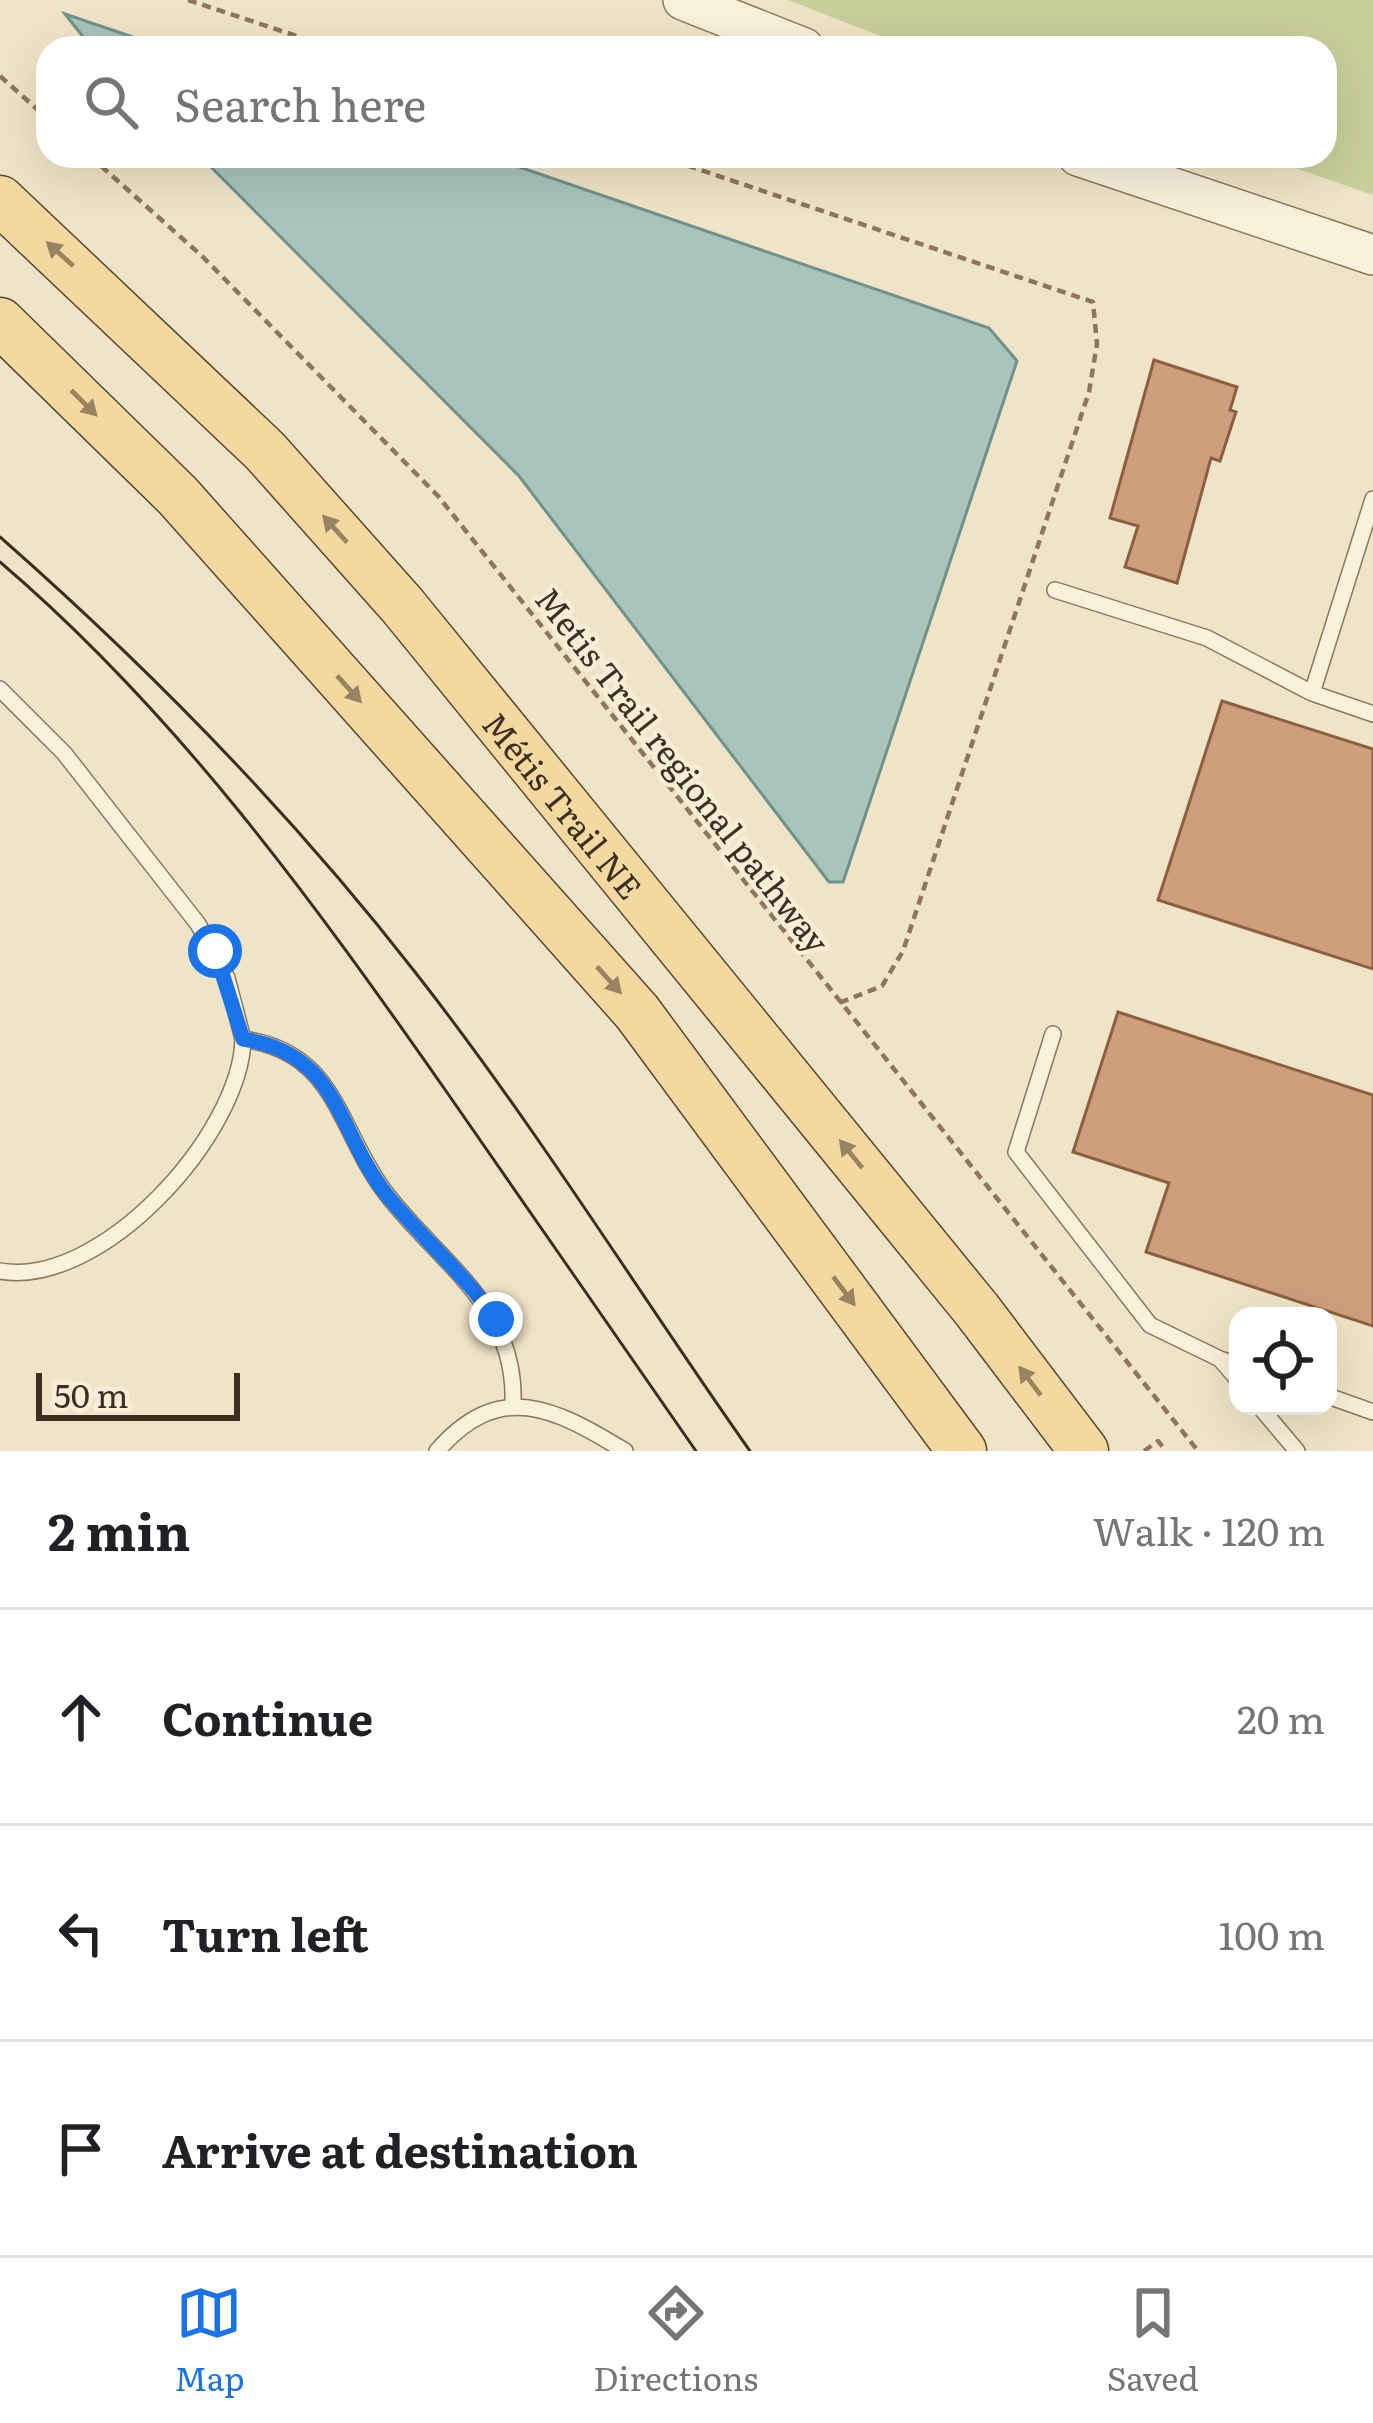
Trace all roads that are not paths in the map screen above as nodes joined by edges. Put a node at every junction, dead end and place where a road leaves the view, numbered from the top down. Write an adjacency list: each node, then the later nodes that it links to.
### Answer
1 (683, 0): 2 (street)
2 (774, 36)
3 (1114, 168): 5 (street)
4 (0, 200): 25 (main road, Métis Trail NE, one-way to 4)
5 (1373, 255)
6 (0, 322): 24 (main road, one-way to 24)
7 (1373, 500): 10 (lane)
8 (1055, 590): 10 (lane)
9 (0, 689): 13 (lane)
10 (1312, 693): 11 (lane)
11 (1373, 714)
12 (1053, 1034): 15 (lane)
13 (243, 1039): 14 (lane); 19 (lane)
14 (0, 1271)
15 (1220, 1359): 16 (lane); 17 (lane)
16 (1229, 1362)
17 (1229, 1370)
18 (1337, 1399): 20 (lane)
19 (513, 1404): 22 (lane); 23 (lane)
20 (1373, 1412)
21 (1267, 1415): 26 (lane)
22 (437, 1451)
23 (626, 1451)
24 (962, 1451)
25 (1084, 1451)
26 (1297, 1451)

